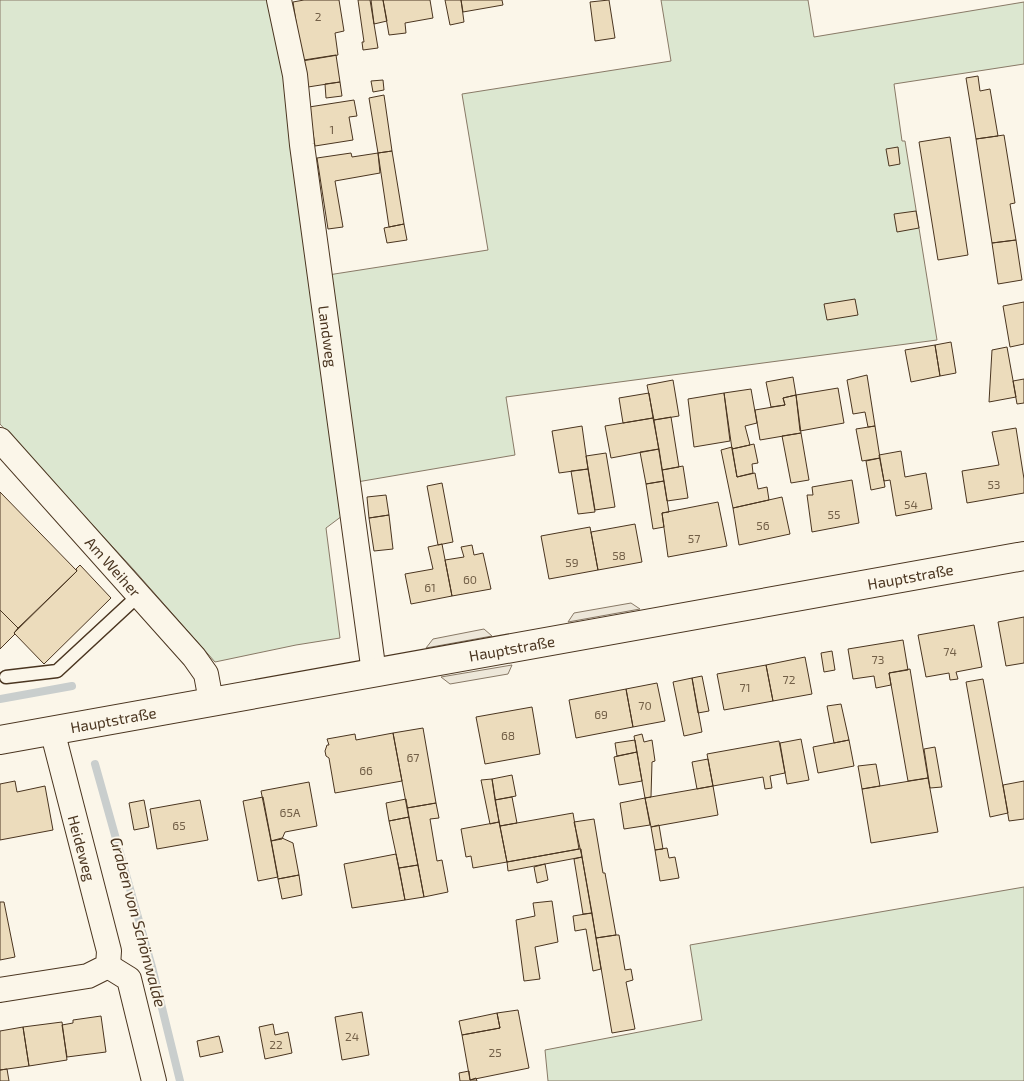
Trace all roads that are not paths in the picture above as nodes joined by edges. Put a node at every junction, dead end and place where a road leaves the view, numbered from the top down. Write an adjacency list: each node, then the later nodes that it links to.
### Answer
1 (280, 0): 5 (street, Landweg)
2 (0, 440): 4 (street, Am Weiher)
3 (1024, 556): 5 (main road, Hauptstraße)
4 (139, 595): 6 (lane); 7 (street, Am Weiher)
5 (374, 673): 7 (main road, Hauptstraße)
6 (6, 677)
7 (211, 701): 8 (main road, Hauptstraße)
8 (52, 730): 9 (main road, Hauptstraße); 10 (street, Heideweg)
9 (0, 740)
10 (108, 966): 11 (street); 12 (street)
11 (0, 990)
12 (154, 1081)

